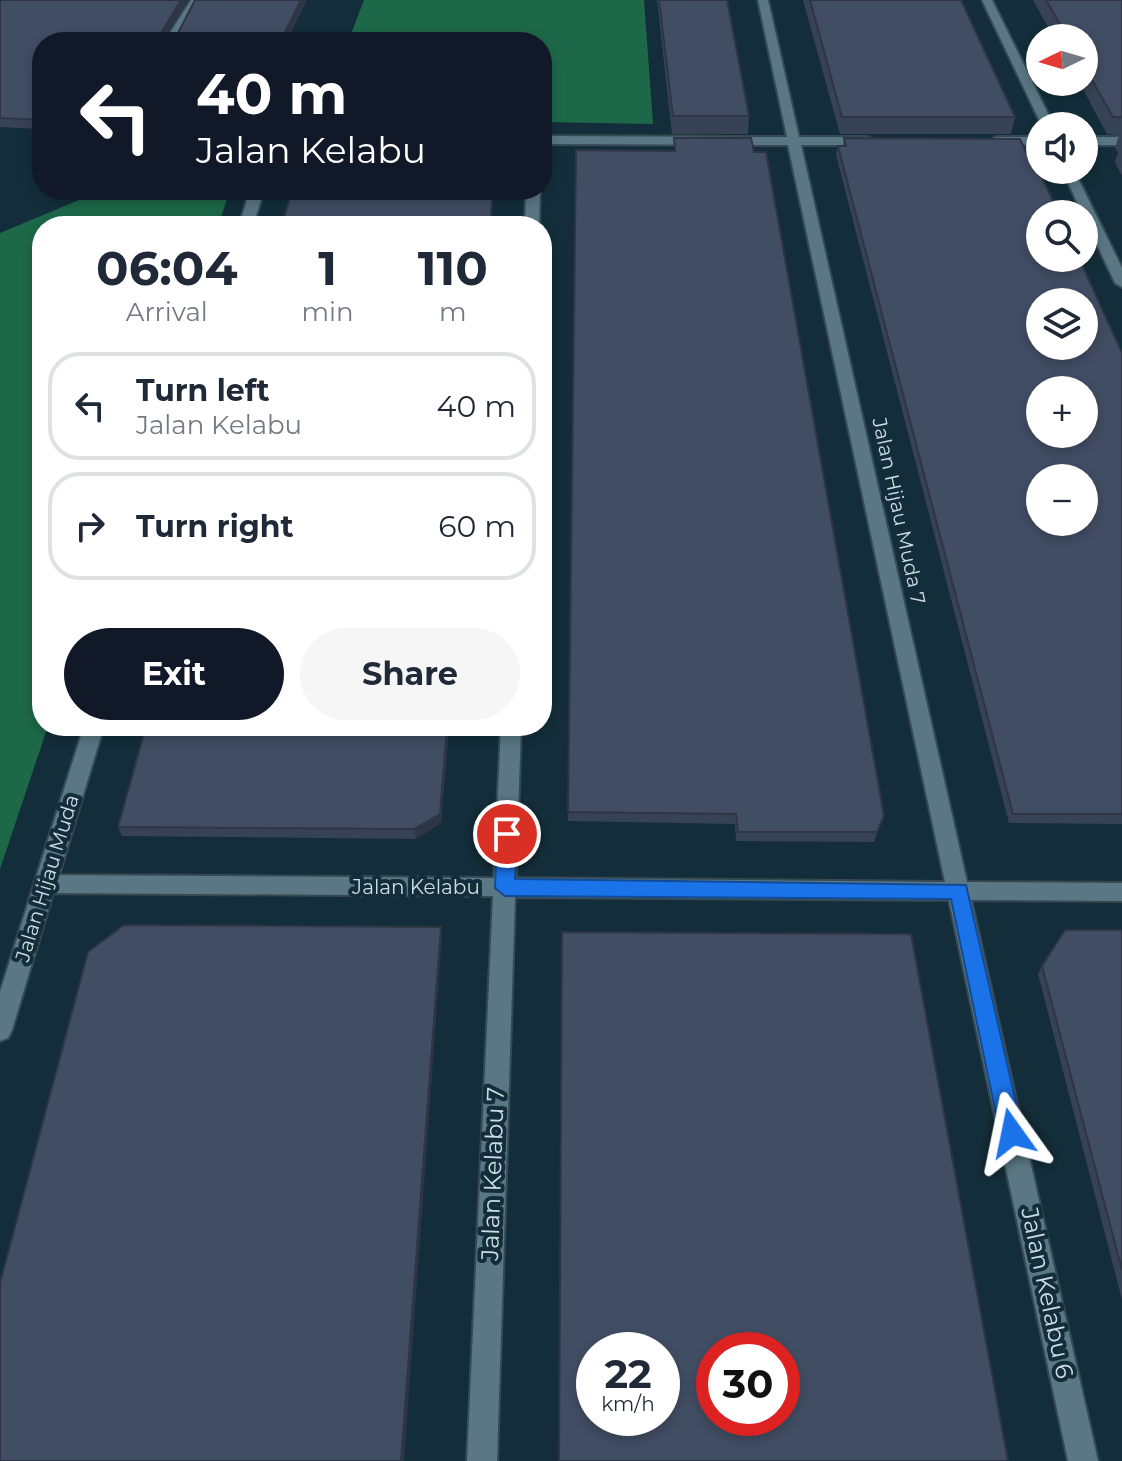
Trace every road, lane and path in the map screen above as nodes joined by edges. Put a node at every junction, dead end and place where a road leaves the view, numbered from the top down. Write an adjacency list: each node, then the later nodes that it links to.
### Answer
1 (196, 0): 4 (street)
2 (763, 0): 7 (street, Jalan Hijau Muda 7)
3 (987, 0): 5 (street)
4 (176, 32)
5 (1041, 112)
6 (552, 140): 7 (street)
7 (796, 140): 8 (street); 19 (street, Jalan Hijau Muda 7)
8 (885, 141)
9 (977, 141): 10 (street)
10 (1026, 141)
11 (1098, 141): 12 (street)
12 (1122, 141)
13 (1075, 184): 14 (street)
14 (1122, 283)
15 (91, 736): 17 (street, Jalan Hijau Muda)
16 (511, 736): 18 (street, Jalan Kelabu 7)
17 (46, 884): 18 (street, Jalan Kelabu); 21 (street, Jalan Hijau Muda)
18 (505, 888): 19 (street, Jalan Kelabu); 22 (street, Jalan Kelabu 7)
19 (959, 891): 20 (street, Jalan Kelabu); 23 (street, Jalan Kelabu 6)
20 (1122, 892)
21 (0, 1030)
22 (482, 1461)
23 (1083, 1461)

